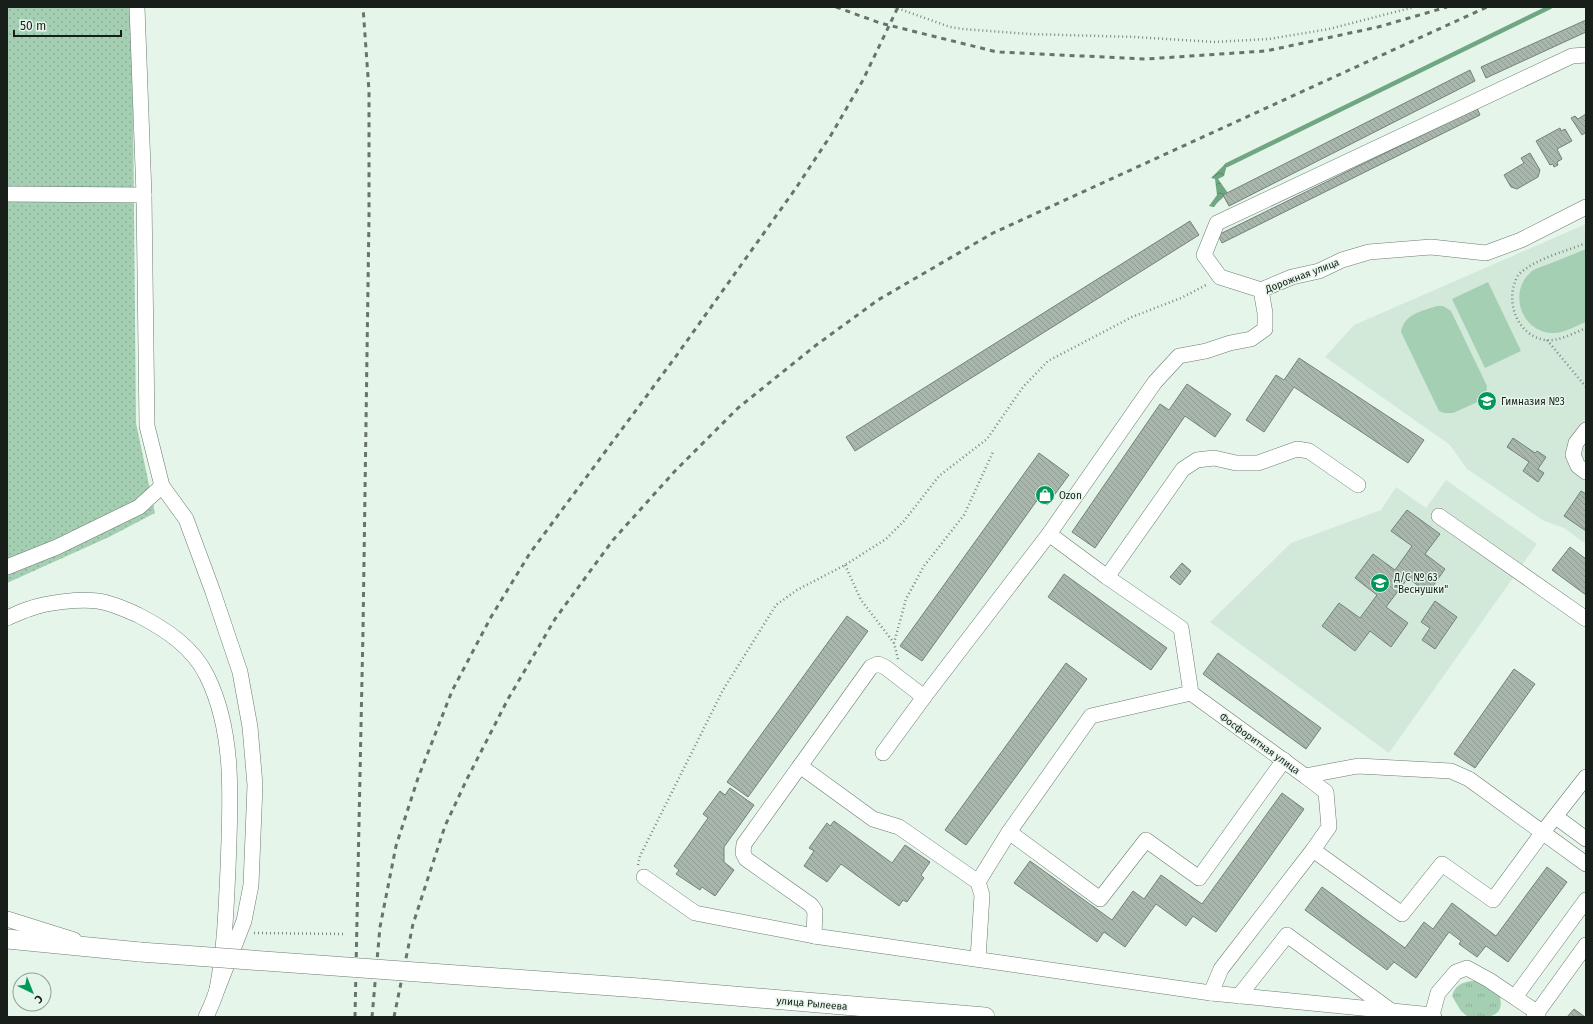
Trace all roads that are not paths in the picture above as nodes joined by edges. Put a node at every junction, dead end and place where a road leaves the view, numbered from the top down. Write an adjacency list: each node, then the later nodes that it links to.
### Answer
1 (137, 7): 4 (street)
2 (1586, 55): 6 (street)
3 (7, 194): 4 (street)
4 (144, 195): 10 (street)
5 (1586, 207): 6 (street, Дорожная улица)
6 (1262, 290): 12 (street, Дорожная улица)
7 (1586, 430): 8 (street)
8 (1586, 472)
9 (1358, 485): 14 (street)
10 (162, 486): 13 (street); 41 (street)
11 (1439, 516): 16 (street)
12 (1049, 534): 14 (street); 18 (street)
13 (7, 567)
14 (1107, 577): 17 (street)
15 (7, 618): 41 (street)
16 (1586, 619)
17 (1191, 693): 20 (street, Фосфоритная улица); 25 (street)
18 (924, 697): 19 (street); 21 (street)
19 (883, 753)
20 (1284, 760): 22 (street, Фосфоритная улица); 25 (street)
21 (800, 766): 31 (street); 34 (street)
22 (1305, 776): 26 (street, Фосфоритная улица); 28 (street)
23 (1586, 777): 24 (street)
24 (1556, 817): 26 (street); 27 (street)
25 (1009, 832): 31 (street)
26 (1543, 832): 28 (street); 29 (street, Фосфоритная улица)
27 (1586, 839)
28 (1313, 850): 42 (street)
29 (1586, 864)
30 (644, 877): 34 (street)
31 (978, 882): 40 (street)
32 (1586, 900): 44 (street)
33 (7, 919): 39 (street)
34 (814, 936): 40 (street)
35 (7, 939): 36 (main road, улица Рылеева)
36 (29, 941): 37 (street); 39 (main road, улица Рылеева)
37 (7, 944)
38 (1586, 945): 46 (street)
39 (104, 949): 49 (main road, улица Рылеева, bridge)
40 (978, 959): 42 (street)
41 (217, 990): 48 (street)
42 (1211, 993): 43 (street)
43 (1239, 996): 45 (street); 45 (street)
44 (1515, 997): 46 (street); 47 (street)
45 (1391, 1011): 47 (street)
46 (1536, 1015)
47 (1433, 1016)
48 (206, 1017)
49 (985, 1017)

